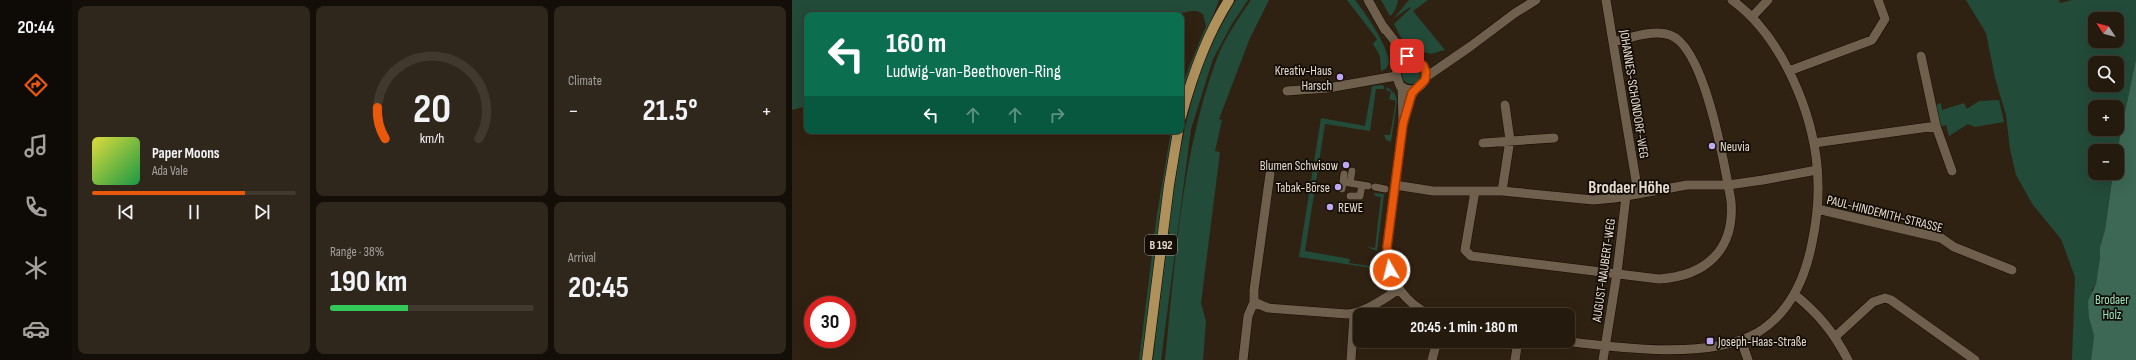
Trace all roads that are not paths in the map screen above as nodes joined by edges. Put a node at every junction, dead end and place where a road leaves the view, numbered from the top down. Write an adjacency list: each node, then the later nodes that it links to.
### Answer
1 (1229, 0): 23 (main road)
2 (1368, 0): 9 (street)
3 (1536, 0): 11 (street)
4 (1606, 0): 10 (street, JOHANNES-SCHONDORF-WEG)
5 (1732, 0): 8 (street)
6 (1768, 0): 8 (street)
7 (1878, 0): 16 (street)
8 (1752, 17): 16 (street)
9 (1383, 26): 13 (street); 15 (street)
10 (1613, 42): 38 (street); 43 (street, JOHANNES-SCHONDORF-WEG)
11 (1456, 56): 14 (street); 18 (street)
12 (1921, 56): 25 (street)
13 (1412, 59): 14 (street); 15 (street)
14 (1423, 65): 18 (street)
15 (1398, 66): 17 (street)
16 (1789, 71): 30 (street)
17 (1396, 76): 19 (street); 21 (street)
18 (1426, 77): 20 (street)
19 (1402, 87): 20 (street); 24 (street)
20 (1415, 90): 24 (street)
21 (1287, 91)
22 (1505, 105): 28 (street)
23 (1184, 108)
24 (1403, 124): 37 (street)
25 (1936, 126): 30 (street); 33 (street)
26 (1178, 134): 63 (main road, B 192)
27 (1554, 138): 28 (street)
28 (1510, 140): 29 (street); 42 (street)
29 (1483, 143)
30 (1814, 143): 31 (street)
31 (1817, 170): 38 (street); 46 (street)
32 (1352, 171): 36 (street)
33 (1952, 171)
34 (1270, 174): 51 (street)
35 (1344, 174): 36 (street)
36 (1345, 185): 39 (street)
37 (1395, 185): 41 (street); 49 (street)
38 (1728, 185): 43 (street); 48 (street)
39 (1368, 186): 40 (street); 44 (street)
40 (1385, 189)
41 (1475, 191): 42 (street); 48 (street)
42 (1502, 191): 45 (street)
43 (1638, 193): 45 (street)
44 (1350, 196)
45 (1626, 196): 48 (street, AUGUST-NAUBERT-WEG)
46 (1817, 209): 47 (street, PAUL-HINDEMITH-STRASSE); 50 (street)
47 (2012, 270)
48 (1617, 273): 59 (street, AUGUST-NAUBERT-WEG)
49 (1398, 290): 52 (street); 53 (street)
50 (1794, 294): 55 (street); 57 (street)
51 (1254, 302): 54 (street); 64 (street)
52 (1365, 308)
53 (1419, 308)
54 (1353, 314)
55 (1836, 336): 71 (street); 72 (street)
56 (1353, 337): 65 (street)
57 (1741, 340): 62 (street); 70 (street)
58 (1575, 342): 59 (street)
59 (1606, 346): 62 (street); 68 (street, AUGUST-NAUBERT-WEG)
60 (1435, 348): 66 (street)
61 (1517, 348): 67 (street)
62 (1676, 350): 69 (street)
63 (1148, 360)
64 (1243, 360)
65 (1352, 360)
66 (1432, 360)
67 (1515, 360)
68 (1603, 360)
69 (1678, 360)
70 (1748, 360)
71 (1848, 360)
72 (1975, 360)

